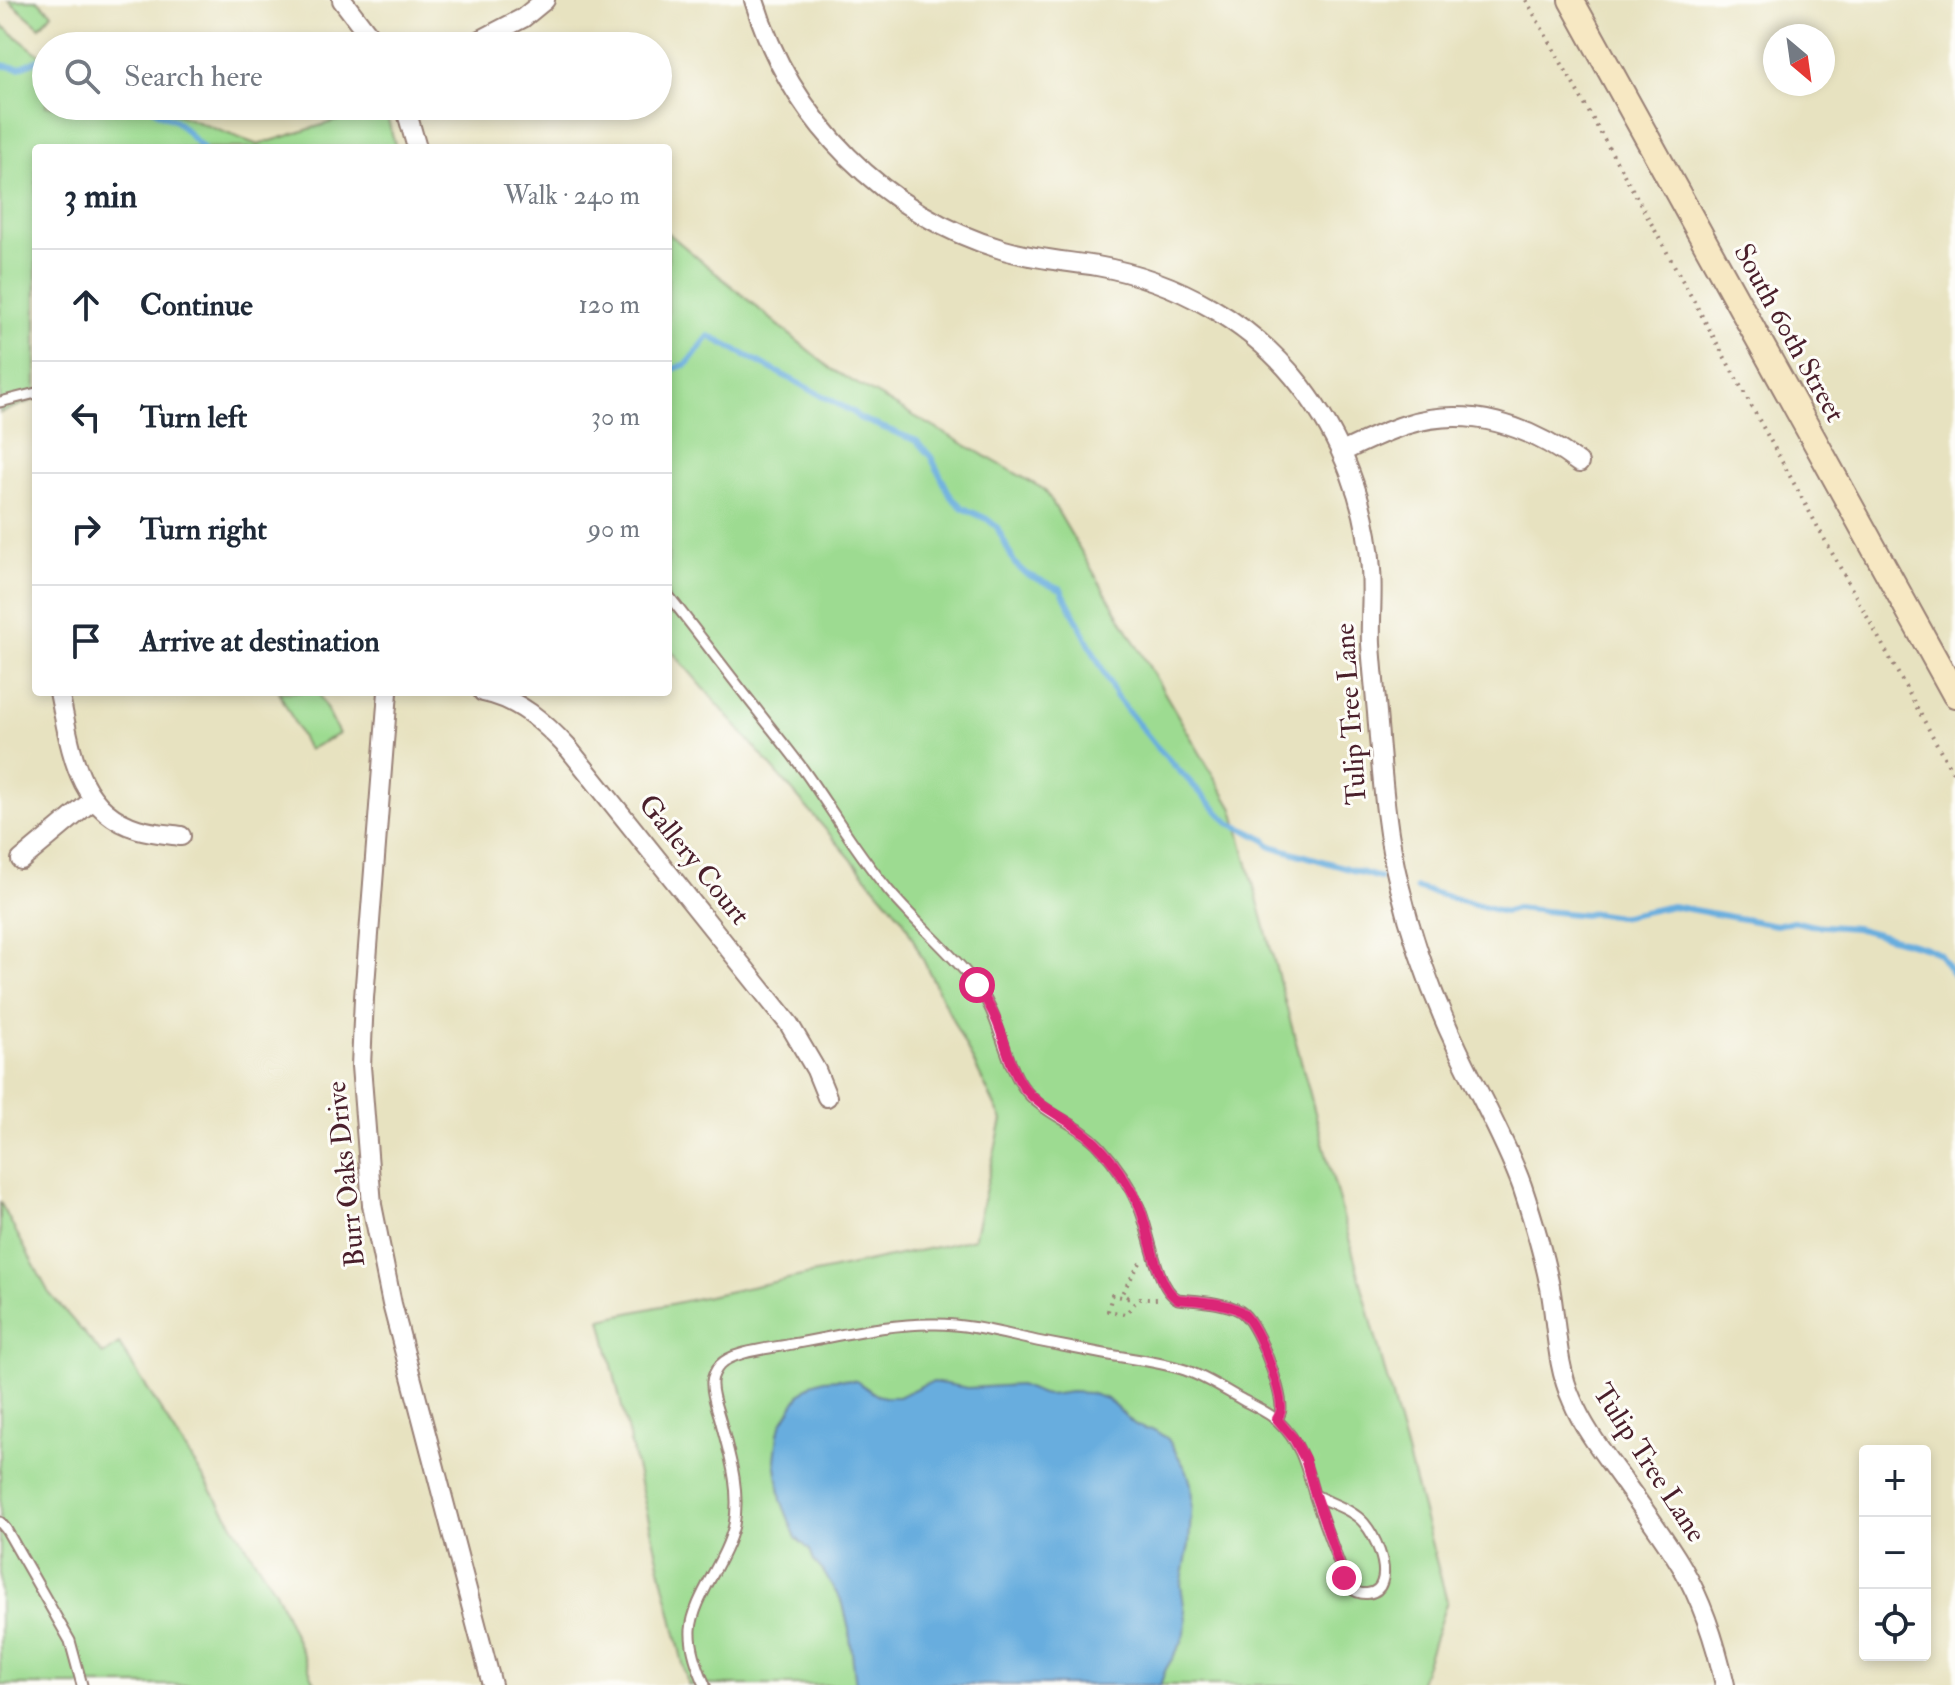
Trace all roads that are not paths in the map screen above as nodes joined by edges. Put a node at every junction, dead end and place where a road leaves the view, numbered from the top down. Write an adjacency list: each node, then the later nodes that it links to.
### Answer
1 (342, 0): 5 (street)
2 (545, 0): 6 (street)
3 (754, 0): 11 (street, Tulip Tree Lane)
4 (1571, 0): 14 (street, South 60th Street)
5 (366, 32)
6 (496, 32)
7 (409, 120): 8 (street)
8 (416, 144)
9 (32, 394): 10 (lane)
10 (0, 402)
11 (1342, 452): 12 (street); 28 (street, Tulip Tree Lane)
12 (1579, 463)
13 (672, 600): 22 (lane)
14 (1955, 695)
15 (60, 696): 18 (street)
16 (388, 696): 26 (street, Burr Oaks Drive)
17 (495, 696): 21 (street, Gallery Court)
18 (94, 799): 19 (street); 20 (street)
19 (181, 836)
20 (21, 860)
21 (827, 1097)
22 (1277, 1419): 23 (lane); 27 (lane)
23 (1315, 1495): 23 (lane)
24 (0, 1522): 25 (lane)
25 (82, 1685)
26 (492, 1685)
27 (705, 1685)
28 (1725, 1685)

